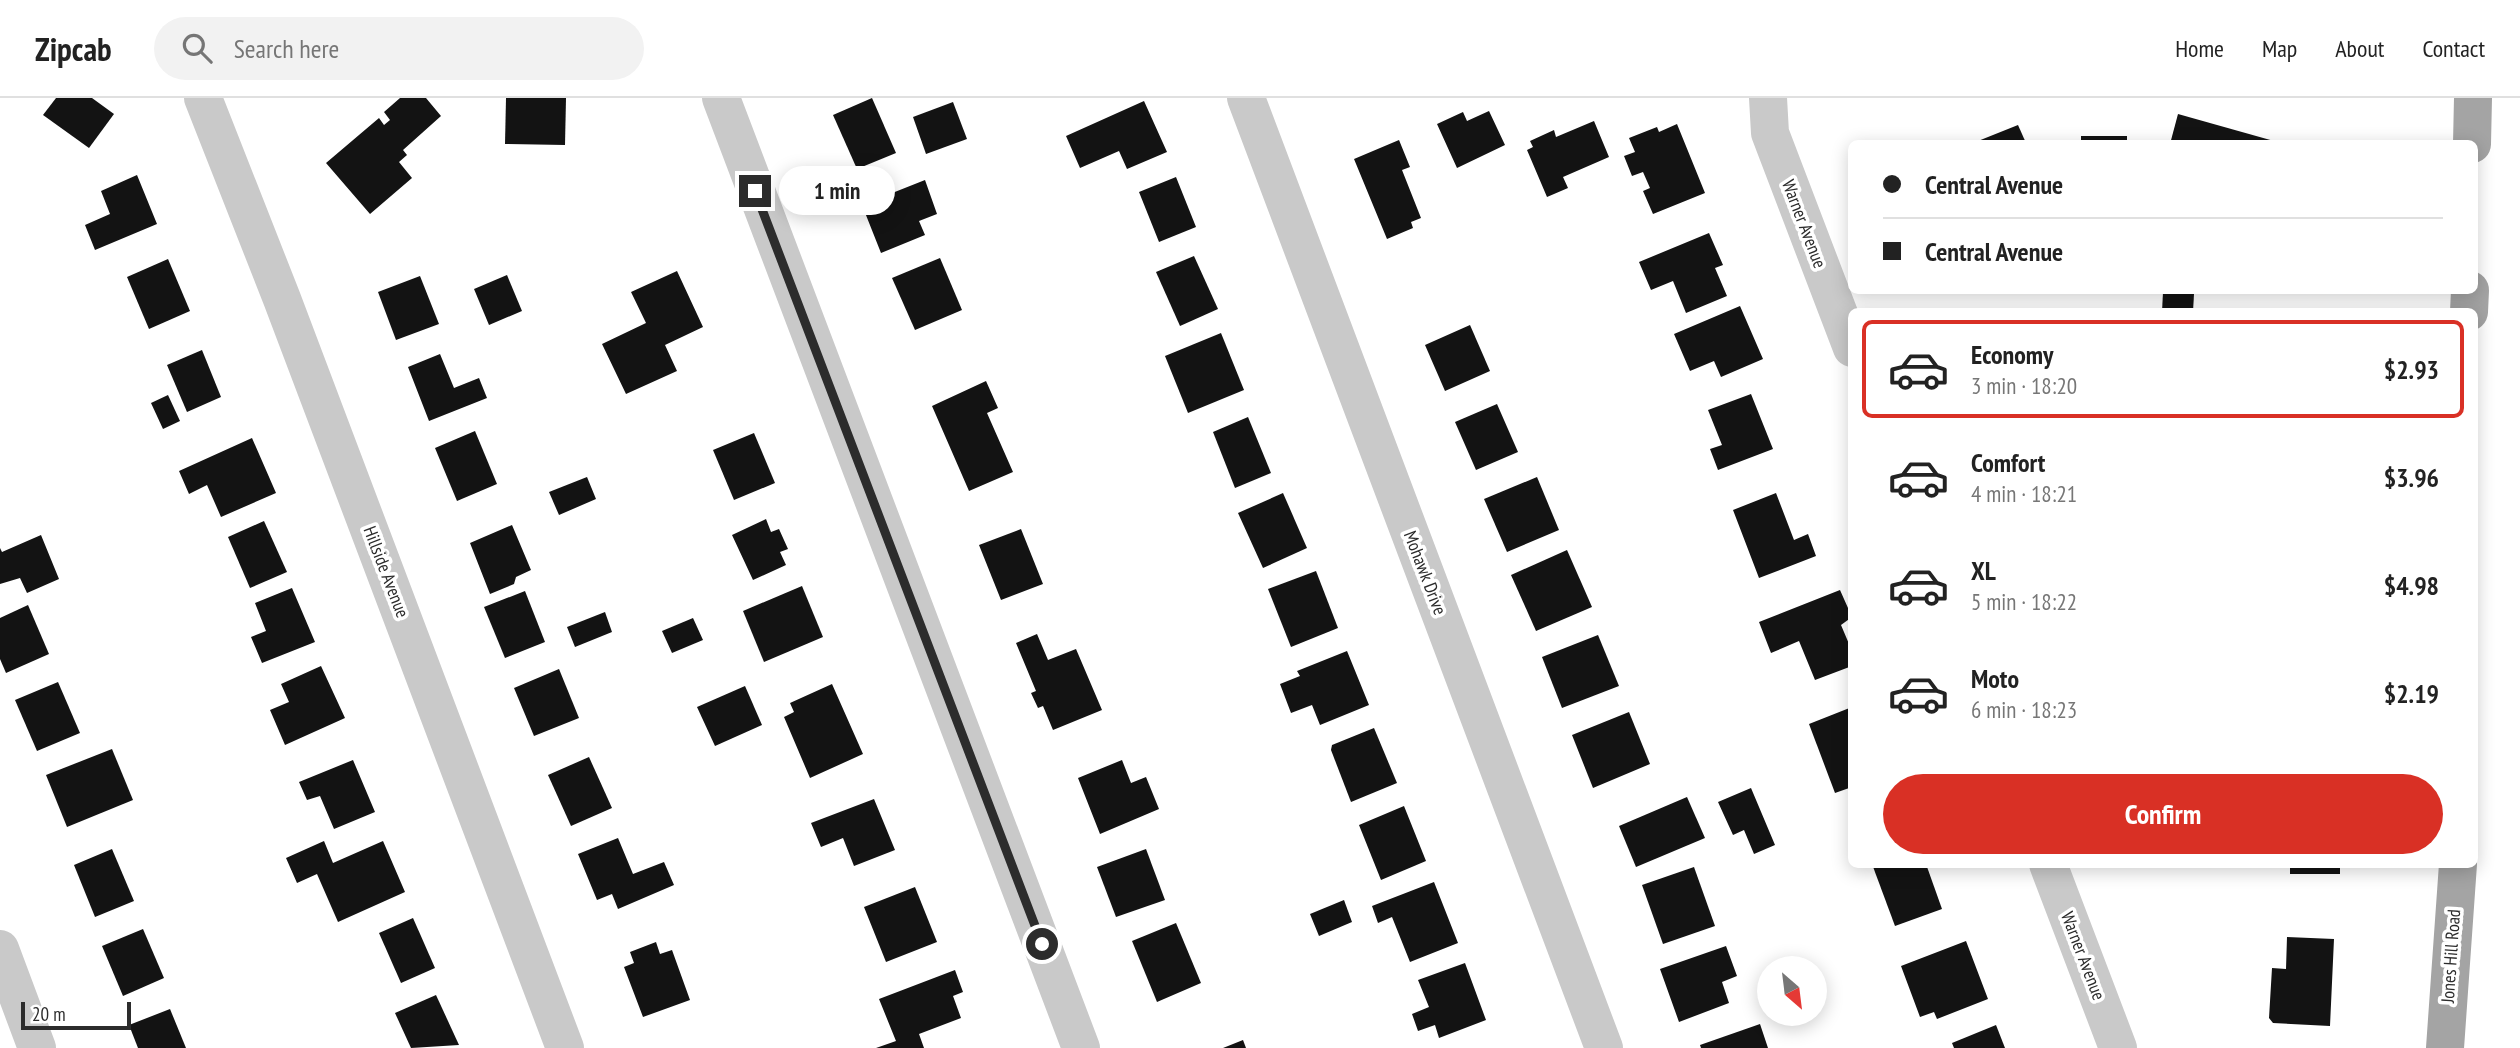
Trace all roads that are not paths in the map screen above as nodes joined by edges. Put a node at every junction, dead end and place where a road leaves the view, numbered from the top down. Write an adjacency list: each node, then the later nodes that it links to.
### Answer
1 (203, 98): 12 (street, Hillside Avenue)
2 (721, 98): 13 (street)
3 (1246, 98): 14 (street, Mohawk Drive)
4 (1768, 98): 7 (street, Warner Avenue)
5 (2473, 98): 6 (main road)
6 (2472, 140)
7 (1848, 338)
8 (2050, 868): 15 (street, Warner Avenue)
9 (2458, 868): 16 (main road, Jones Hill Road)
10 (0, 949): 11 (street)
11 (37, 1048)
12 (565, 1048)
13 (1082, 1048)
14 (1604, 1048)
15 (2118, 1048)
16 (2445, 1048)

